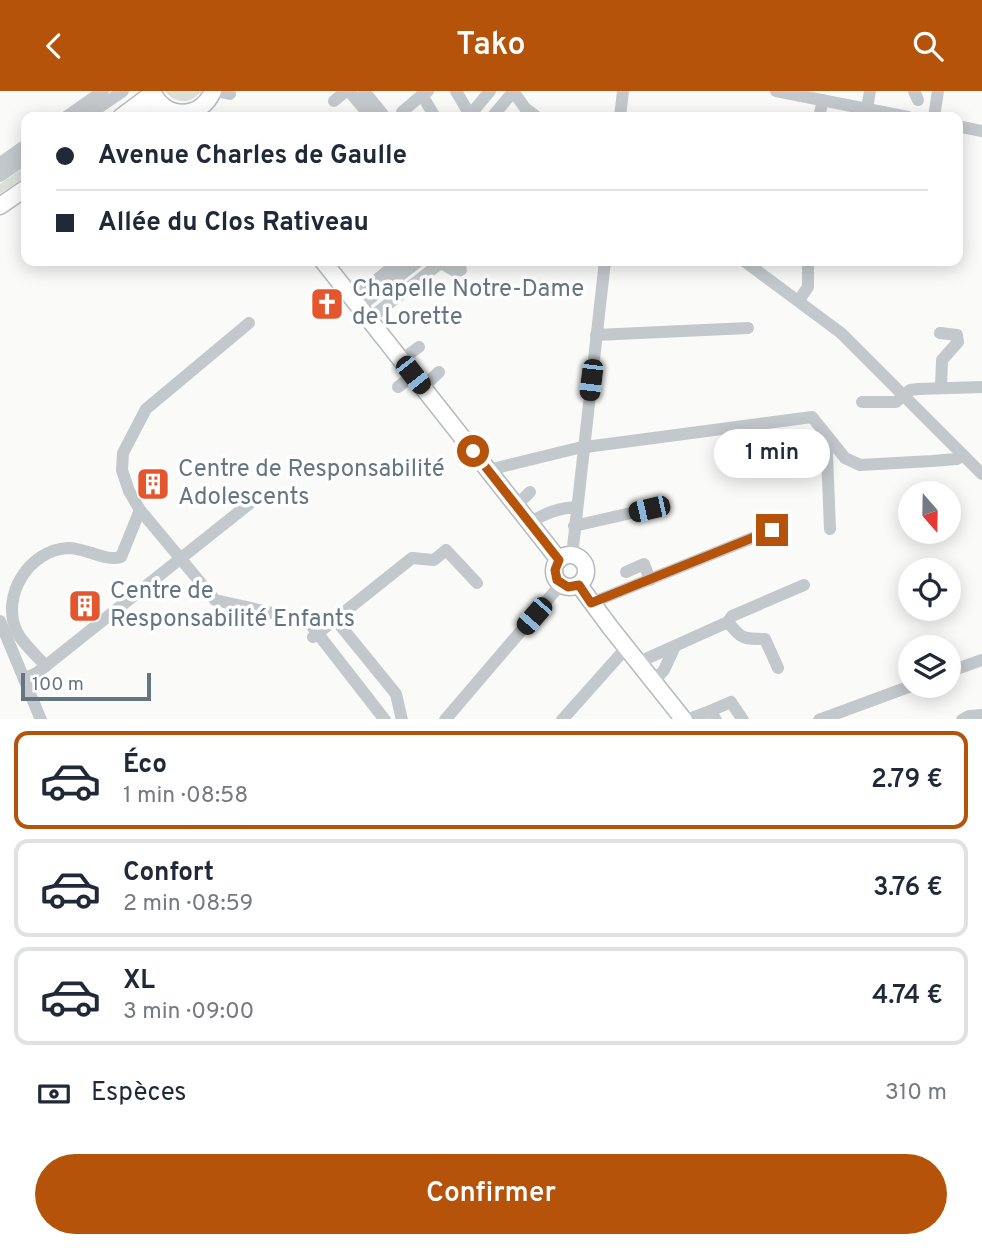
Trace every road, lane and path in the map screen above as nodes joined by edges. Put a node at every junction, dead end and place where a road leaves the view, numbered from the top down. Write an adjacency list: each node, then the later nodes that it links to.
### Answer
1 (103, 91): 21 (street)
2 (123, 91): 22 (street)
3 (348, 91): 16 (street); 24 (street)
4 (364, 91): 25 (street)
5 (456, 91): 28 (street)
6 (464, 91): 18 (street)
7 (490, 91): 18 (street)
8 (513, 91): 30 (street); 31 (street)
9 (623, 91): 32 (street)
10 (776, 91): 15 (street)
11 (870, 91): 20 (street)
12 (938, 91): 35 (street)
13 (425, 93): 26 (street); 27 (street)
14 (230, 94): 17 (street)
15 (823, 100): 20 (street); 33 (street)
16 (334, 101)
17 (207, 102): 19 (main road)
18 (481, 102): 29 (street)
19 (159, 106): 23 (main road)
20 (867, 109): 34 (street)
21 (73, 112)
22 (92, 112)
23 (138, 112)
24 (367, 112)
25 (381, 112)
26 (402, 112)
27 (433, 112)
28 (469, 112)
29 (474, 112)
30 (499, 112)
31 (530, 112)
32 (621, 112)
33 (820, 112)
34 (882, 112)
35 (935, 112)
36 (963, 127): 37 (street)
37 (982, 131)
38 (21, 148): 40 (street)
39 (21, 161): 41 (street)
40 (0, 163)
41 (0, 176)
42 (21, 192): 44 (main road)
43 (21, 198): 45 (main road)
44 (0, 207)
45 (0, 213)
46 (327, 266): 57 (main road)
47 (332, 266): 57 (street)
48 (395, 266): 57 (street)
49 (412, 266): 57 (street)
50 (434, 266): 57 (street)
51 (448, 266): 55 (street)
52 (604, 266): 61 (street)
53 (751, 266): 56 (street)
54 (808, 266): 56 (street)
55 (461, 270)
56 (799, 300): 69 (street)
57 (358, 305): 63 (main road)
58 (249, 323): 80 (street)
59 (748, 328): 61 (street)
60 (940, 333): 68 (street)
61 (596, 335): 72 (street)
62 (419, 347): 63 (street)
63 (401, 360): 65 (main road)
64 (439, 372): 65 (street)
65 (418, 381): 67 (street); 74 (main road)
66 (981, 386): 68 (street)
67 (398, 387)
68 (941, 388): 69 (street)
69 (903, 396): 70 (street); 73 (street)
70 (862, 403)
71 (831, 442): 72 (street); 73 (street); 84 (street)
72 (583, 448): 74 (street); 79 (street)
73 (963, 455): 75 (street)
74 (488, 470): 78 (main road)
75 (982, 474)
76 (530, 492): 78 (street)
77 (249, 504): 86 (street)
78 (516, 506): 82 (main road)
79 (576, 507): 82 (street); 83 (street)
80 (141, 510): 86 (street); 103 (street)
81 (655, 512): 83 (street)
82 (530, 523): 87 (main road)
83 (574, 526): 87 (street)
84 (830, 529)
85 (772, 530): 89 (street)
86 (181, 558): 98 (street); 103 (street)
87 (566, 558): 91 (main road); 92 (main road)
88 (626, 572): 89 (street)
89 (650, 580): 94 (street)
90 (477, 583): 95 (street)
91 (561, 584): 92 (main road); 114 (street)
92 (579, 585): 94 (main road)
93 (804, 585): 97 (street)
94 (593, 611): 100 (main road)
95 (335, 619): 98 (street); 113 (street)
96 (0, 621): 106 (street)
97 (728, 622): 99 (street); 105 (street)
98 (315, 635): 112 (street)
99 (675, 646): 102 (street); 107 (street)
100 (627, 647): 102 (main road); 115 (street)
101 (982, 660): 104 (street)
102 (639, 662): 107 (main road)
103 (46, 666): 106 (street)
104 (961, 667)
105 (778, 668)
106 (24, 680): 109 (street)
107 (654, 681): 116 (main road)
108 (898, 691): 118 (street)
109 (38, 714)
110 (713, 715): 116 (street); 117 (street)
111 (982, 715): 119 (street)
112 (385, 719)
113 (402, 719)
114 (445, 719)
115 (562, 719)
116 (685, 719)
117 (743, 719)
118 (819, 719)
119 (962, 719)

